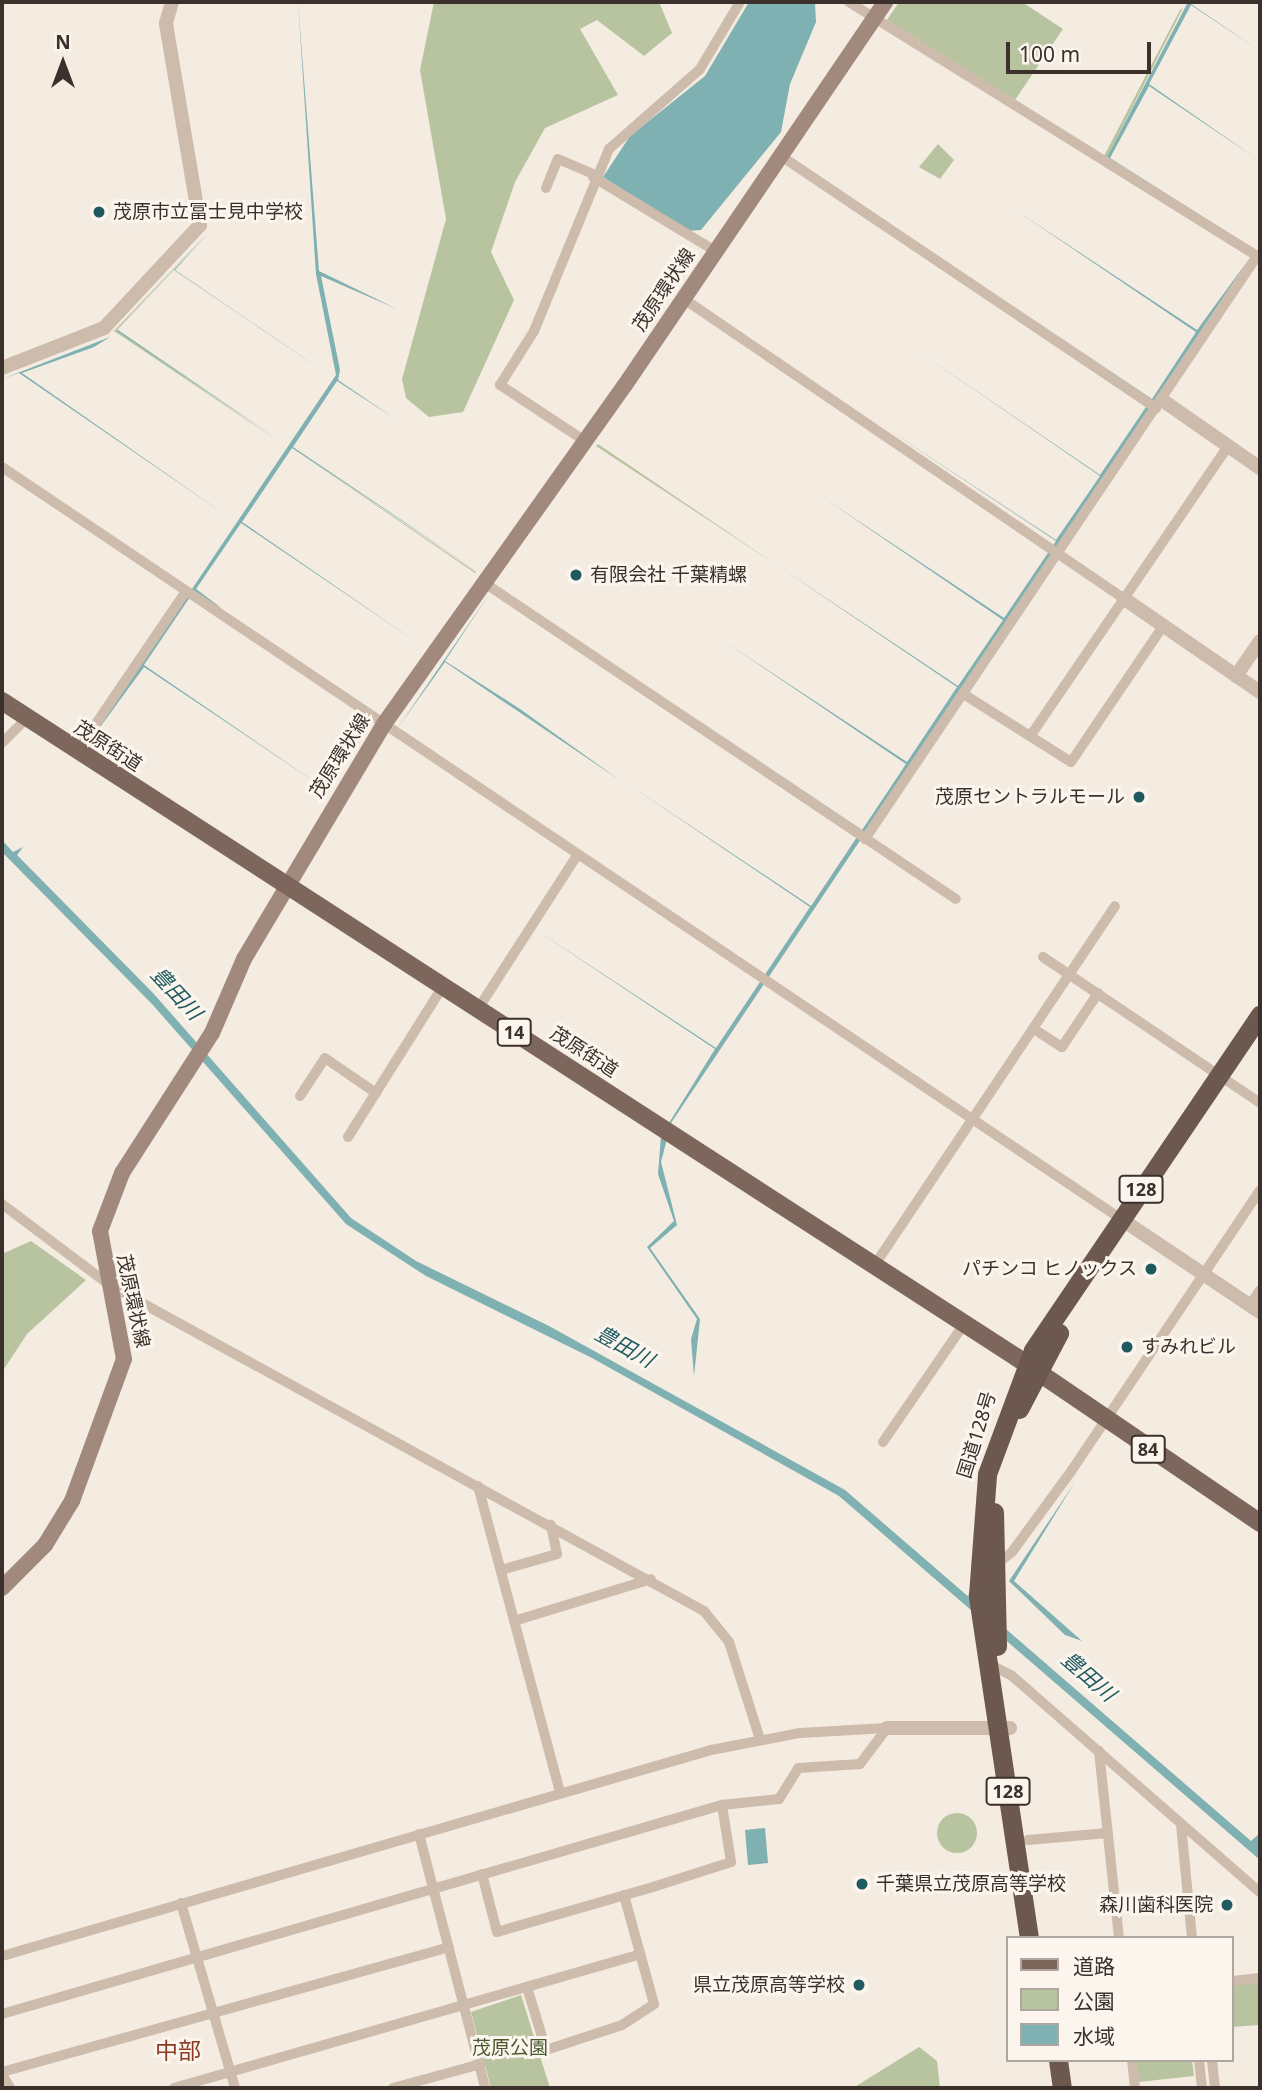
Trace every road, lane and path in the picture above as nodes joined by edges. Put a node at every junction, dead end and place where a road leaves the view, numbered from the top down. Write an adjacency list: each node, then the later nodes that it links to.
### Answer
1 (172, 2): 12 (street)
2 (740, 2): 7 (street)
3 (849, 2): 5 (street)
4 (885, 2): 5 (main road, 茂原環状線)
5 (874, 19): 6 (main road, 茂原環状線); 10 (street)
6 (781, 156): 9 (main road, 茂原環状線); 13 (street)
7 (593, 176): 8 (street); 9 (street); 14 (street)
8 (546, 188)
9 (715, 251): 11 (main road, 茂原環状線)
10 (1259, 257): 13 (street)
11 (684, 299): 14 (main road, 茂原環状線); 18 (street)
12 (2, 368)
13 (1159, 404): 15 (street); 18 (street)
14 (585, 442): 19 (main road, 茂原環状線)
15 (1228, 446): 17 (street); 21 (street)
16 (2, 467): 20 (street)
17 (1260, 468)
18 (1060, 554): 21 (street); 26 (street)
19 (483, 582): 29 (main road, 茂原環状線); 33 (street)
20 (186, 591): 29 (street); 32 (street)
21 (1123, 598): 22 (street); 30 (street)
22 (1163, 626): 24 (street); 30 (street)
23 (1260, 641): 24 (street)
24 (1236, 676): 25 (street)
25 (1260, 692)
26 (965, 695): 30 (street); 33 (street)
27 (2, 701): 28 (main road, 茂原街道 / 14)
28 (27, 718): 31 (street); 32 (main road, 茂原街道 / 14)
29 (384, 724): 34 (street); 35 (main road, 茂原環状線)
30 (1031, 735)
31 (2, 743)
32 (78, 750): 35 (main road, 茂原街道 / 14)
33 (865, 839): 36 (street)
34 (578, 854): 42 (street); 50 (street)
35 (287, 888): 40 (main road, 茂原街道 / 14); 57 (main road, 茂原環状線)
36 (956, 899)
37 (1115, 906): 39 (street)
38 (1043, 957): 39 (street)
39 (1070, 975): 41 (street); 44 (street)
40 (443, 986): 42 (main road, 茂原街道 / 14); 47 (street)
41 (1098, 993): 44 (street); 46 (street)
42 (478, 1009): 55 (main road, 茂原街道 / 14)
43 (1260, 1015): 46 (highway, 国道128号 / 128)
44 (1034, 1029): 50 (street)
45 (1260, 1037): 46 (highway, 国道128号 / 128)
46 (1224, 1079): 49 (street); 54 (highway, 国道128号 / 128)
47 (376, 1093): 48 (street); 51 (street)
48 (300, 1096)
49 (1260, 1103)
50 (972, 1119): 54 (street); 55 (street)
51 (348, 1137)
52 (1260, 1190): 56 (street)
53 (2, 1204): 57 (street)
54 (1126, 1222): 56 (street); 61 (highway, 国道128号 / 128)
55 (874, 1266): 60 (main road, 茂原街道 / 14)
56 (1204, 1274): 59 (street); 62 (street)
57 (111, 1286): 64 (street); 70 (main road, 茂原環状線)
58 (1260, 1290): 59 (street)
59 (1255, 1309)
60 (964, 1324): 61 (main road, 茂原街道 / 14); 63 (street)
61 (1031, 1368): 62 (main road, 84); 68 (highway, 国道128号 / 128)
62 (1106, 1420): 65 (main road, 84); 68 (street)
63 (883, 1442)
64 (478, 1486): 66 (street); 67 (street)
65 (1259, 1521)
66 (551, 1525): 67 (street); 69 (street)
67 (500, 1570): 71 (street)
68 (984, 1571): 72 (highway, 国道128号 / 128); 72 (highway, 国道128号 / 128)
69 (651, 1579): 71 (street); 75 (street)
70 (2, 1588)
71 (514, 1621): 77 (street)
72 (992, 1658): 74 (highway, 国道128号 / 128); 76 (street)
73 (887, 1728): 74 (street); 75 (street); 78 (street)
74 (1004, 1728): 82 (highway, 国道128号 / 128); 88 (highway, 国道128号 / 128)
75 (760, 1740): 77 (street)
76 (1099, 1751): 79 (street); 80 (street)
77 (560, 1793): 81 (street)
78 (722, 1805): 83 (street); 86 (street)
79 (1181, 1824): 85 (street); 91 (street)
80 (1108, 1833): 82 (street); 90 (street)
81 (419, 1834): 84 (street); 87 (street)
82 (1028, 1840): 89 (highway, 国道128号 / 128)
83 (482, 1874): 84 (street); 86 (street)
84 (433, 1887): 92 (street); 94 (street)
85 (1260, 1892)
86 (624, 1895): 93 (street)
87 (181, 1903): 94 (street); 95 (street)
88 (1029, 1936)
89 (1042, 1936)
90 (1119, 1936)
91 (1192, 1936)
92 (449, 1947): 99 (street); 101 (street)
93 (640, 1954): 98 (street); 98 (street)
94 (196, 1955): 100 (street); 101 (street)
95 (2, 1956)
96 (1260, 1978): 97 (street)
97 (1234, 1981)
98 (527, 1987): 99 (street)
99 (465, 2005): 107 (street); 108 (street)
100 (2, 2014)
101 (213, 2014): 108 (street); 109 (street)
102 (1045, 2062): 115 (highway)
103 (1058, 2062): 116 (highway)
104 (1132, 2062): 117 (street)
105 (1199, 2062): 118 (street)
106 (1212, 2062): 119 (street)
107 (481, 2064): 113 (street); 114 (street)
108 (230, 2072): 111 (street); 112 (street)
109 (2, 2073): 110 (street)
110 (10, 2088)
111 (174, 2088)
112 (234, 2088)
113 (393, 2088)
114 (485, 2088)
115 (1048, 2088)
116 (1062, 2088)
117 (1135, 2088)
118 (1202, 2088)
119 (1215, 2088)

